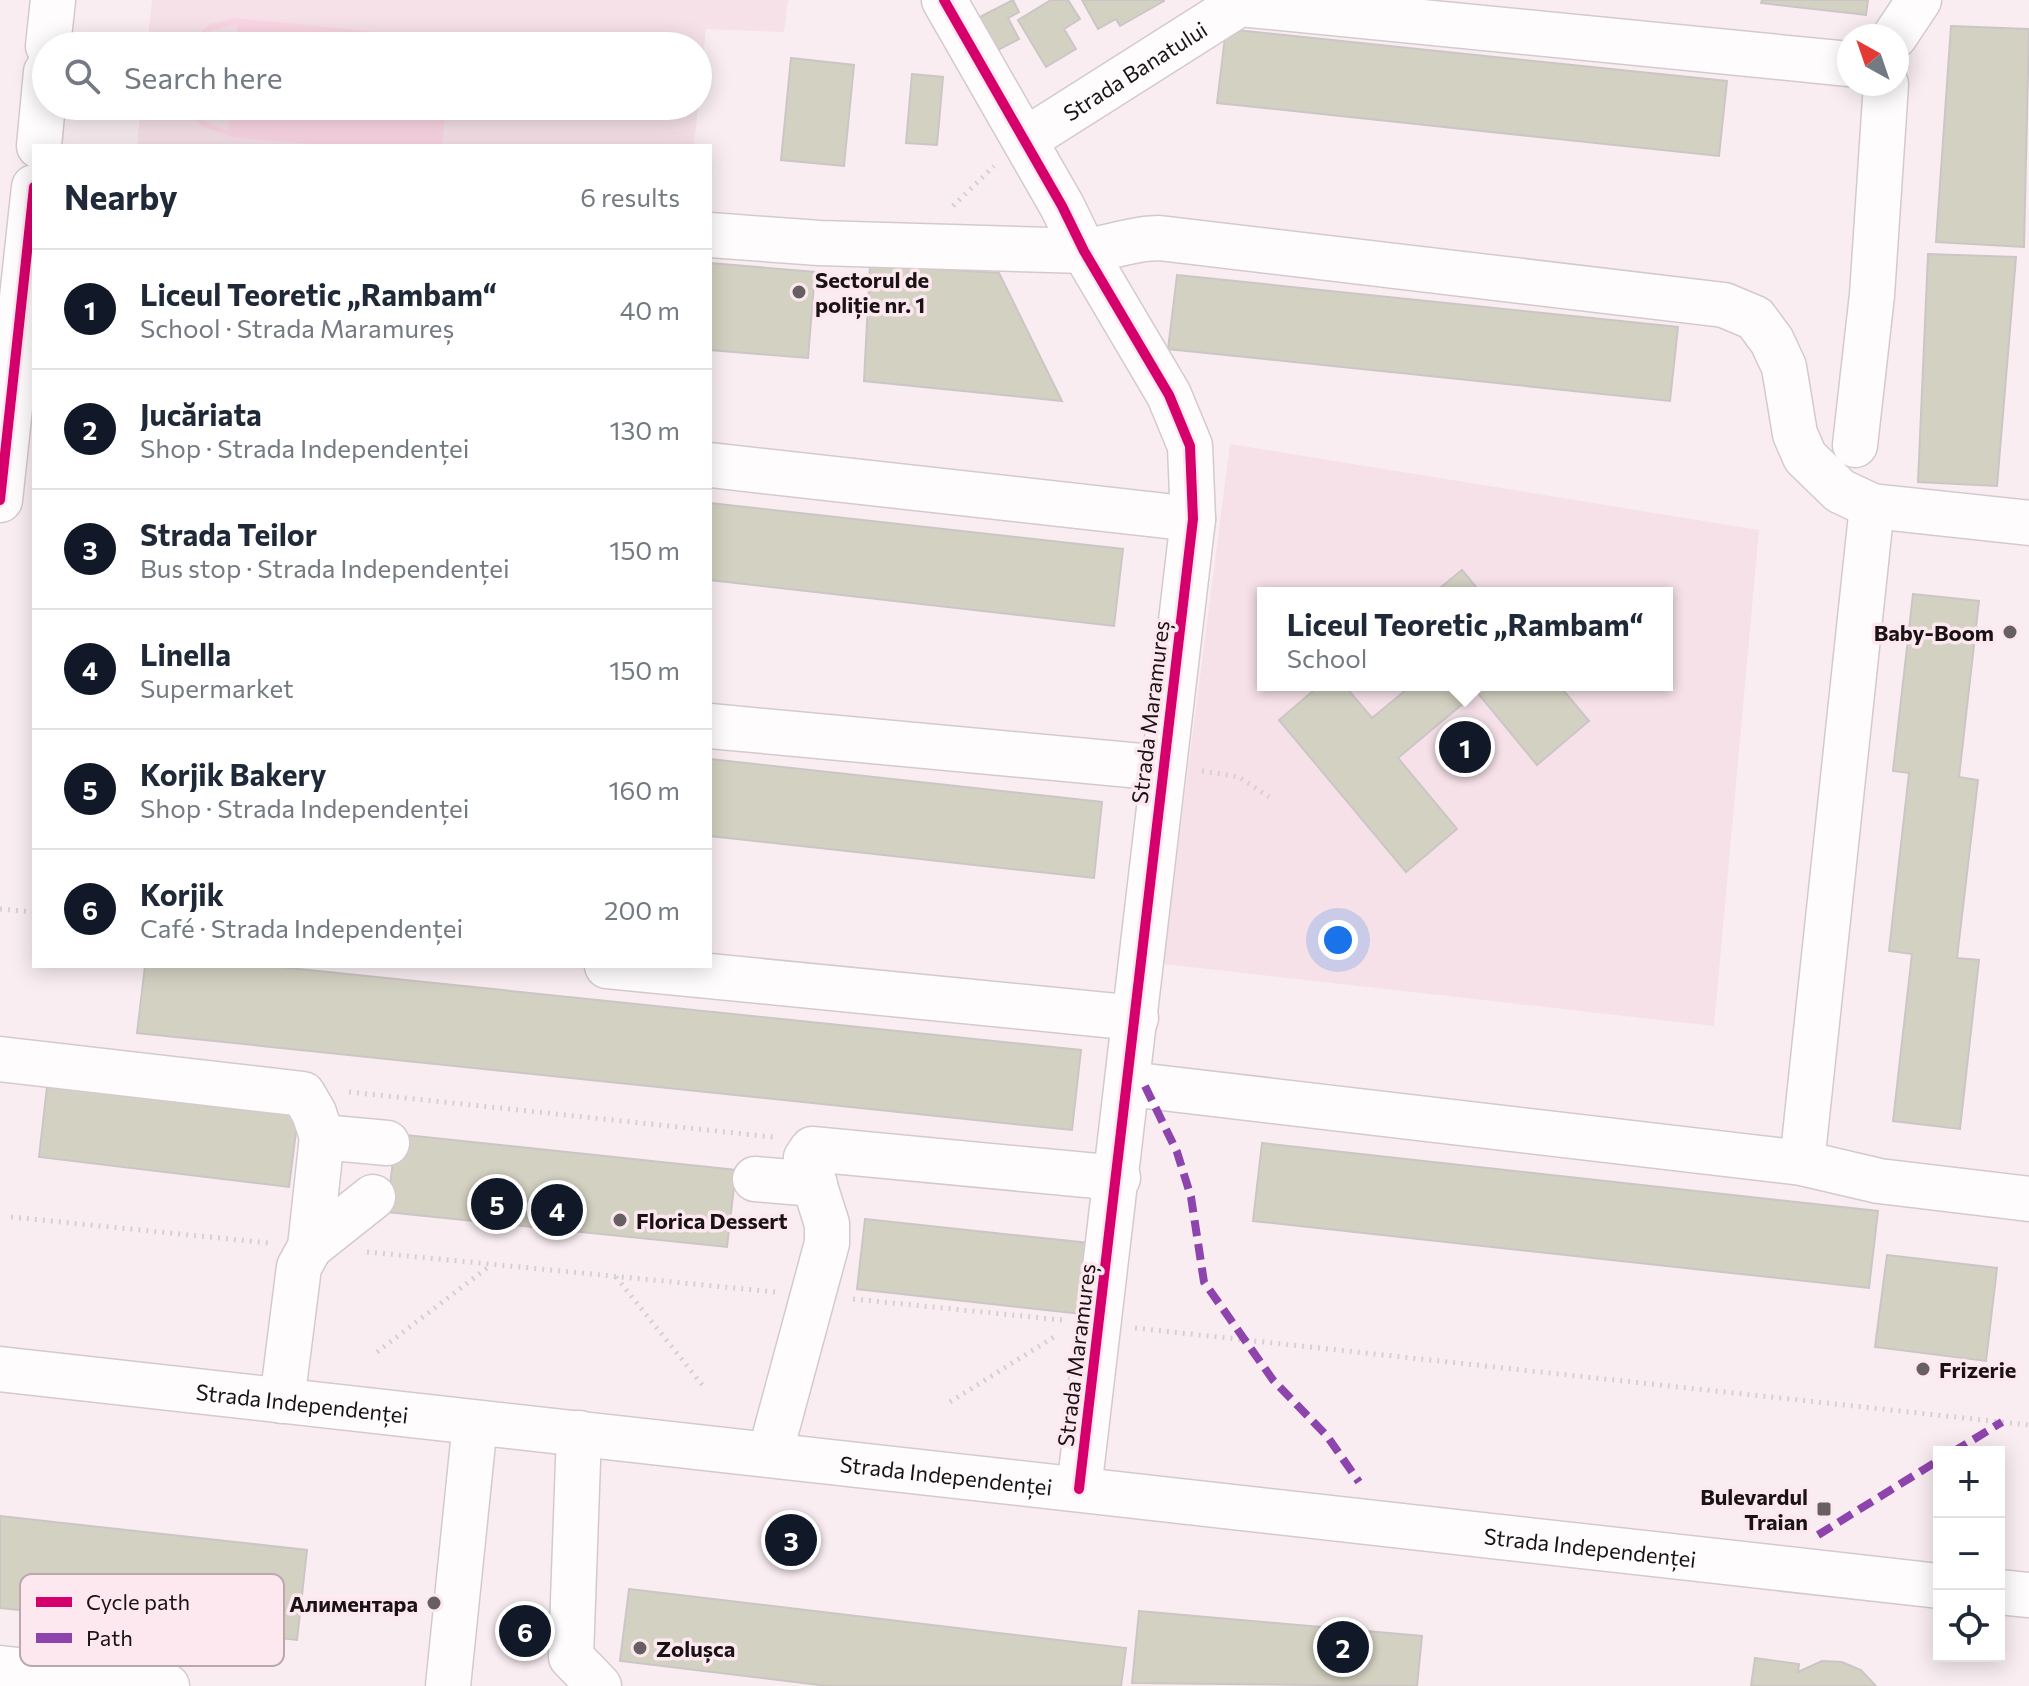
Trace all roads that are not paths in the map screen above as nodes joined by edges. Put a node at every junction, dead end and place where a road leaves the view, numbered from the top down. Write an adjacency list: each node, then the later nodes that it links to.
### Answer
1 (53, 0): 6 (street)
2 (944, 0): 10 (street, Strada Maramureș)
3 (1919, 0): 5 (street)
4 (1243, 2): 7 (street); 10 (street, Strada Banatului)
5 (1903, 24)
6 (50, 32)
7 (1837, 63)
8 (1885, 96): 16 (street)
9 (41, 120): 11 (street)
10 (1024, 138): 15 (street, Strada Maramureș)
11 (39, 144)
12 (32, 193): 14 (street)
13 (712, 235): 15 (street)
14 (13, 247): 18 (street)
15 (1084, 251): 19 (street); 20 (street, Strada Maramureș)
16 (1855, 445)
17 (712, 465): 20 (street)
18 (0, 500)
19 (1872, 506): 21 (street); 30 (street)
20 (1193, 519): 23 (street, Strada Maramureș)
21 (2029, 523)
22 (712, 726): 23 (street)
23 (1163, 765): 25 (street, Strada Maramureș)
24 (627, 968): 25 (street)
25 (1136, 1018): 27 (street, Strada Maramureș)
26 (0, 1059): 28 (street)
27 (1129, 1084): 30 (street); 32 (street, Strada Maramureș)
28 (322, 1137): 29 (street); 36 (street)
29 (387, 1143)
30 (1802, 1163): 35 (street)
31 (814, 1166): 32 (street); 33 (street); 41 (street)
32 (1118, 1178): 42 (street, Strada Maramureș)
33 (755, 1179)
34 (373, 1197): 36 (street)
35 (2029, 1199)
36 (310, 1247): 38 (street)
37 (0, 1369): 38 (street, Strada Independenței)
38 (282, 1401): 39 (street, Strada Independenței)
39 (475, 1423): 40 (street, Strada Independenței); 48 (street)
40 (579, 1433): 41 (street, Strada Independenței); 49 (street)
41 (770, 1454): 42 (street, Strada Independenței)
42 (1079, 1489): 43 (street, Strada Independenței)
43 (1933, 1585)
44 (2005, 1593): 45 (street)
45 (2029, 1595)
46 (0, 1668): 47 (street)
47 (167, 1686)
48 (448, 1686)
49 (599, 1686)

